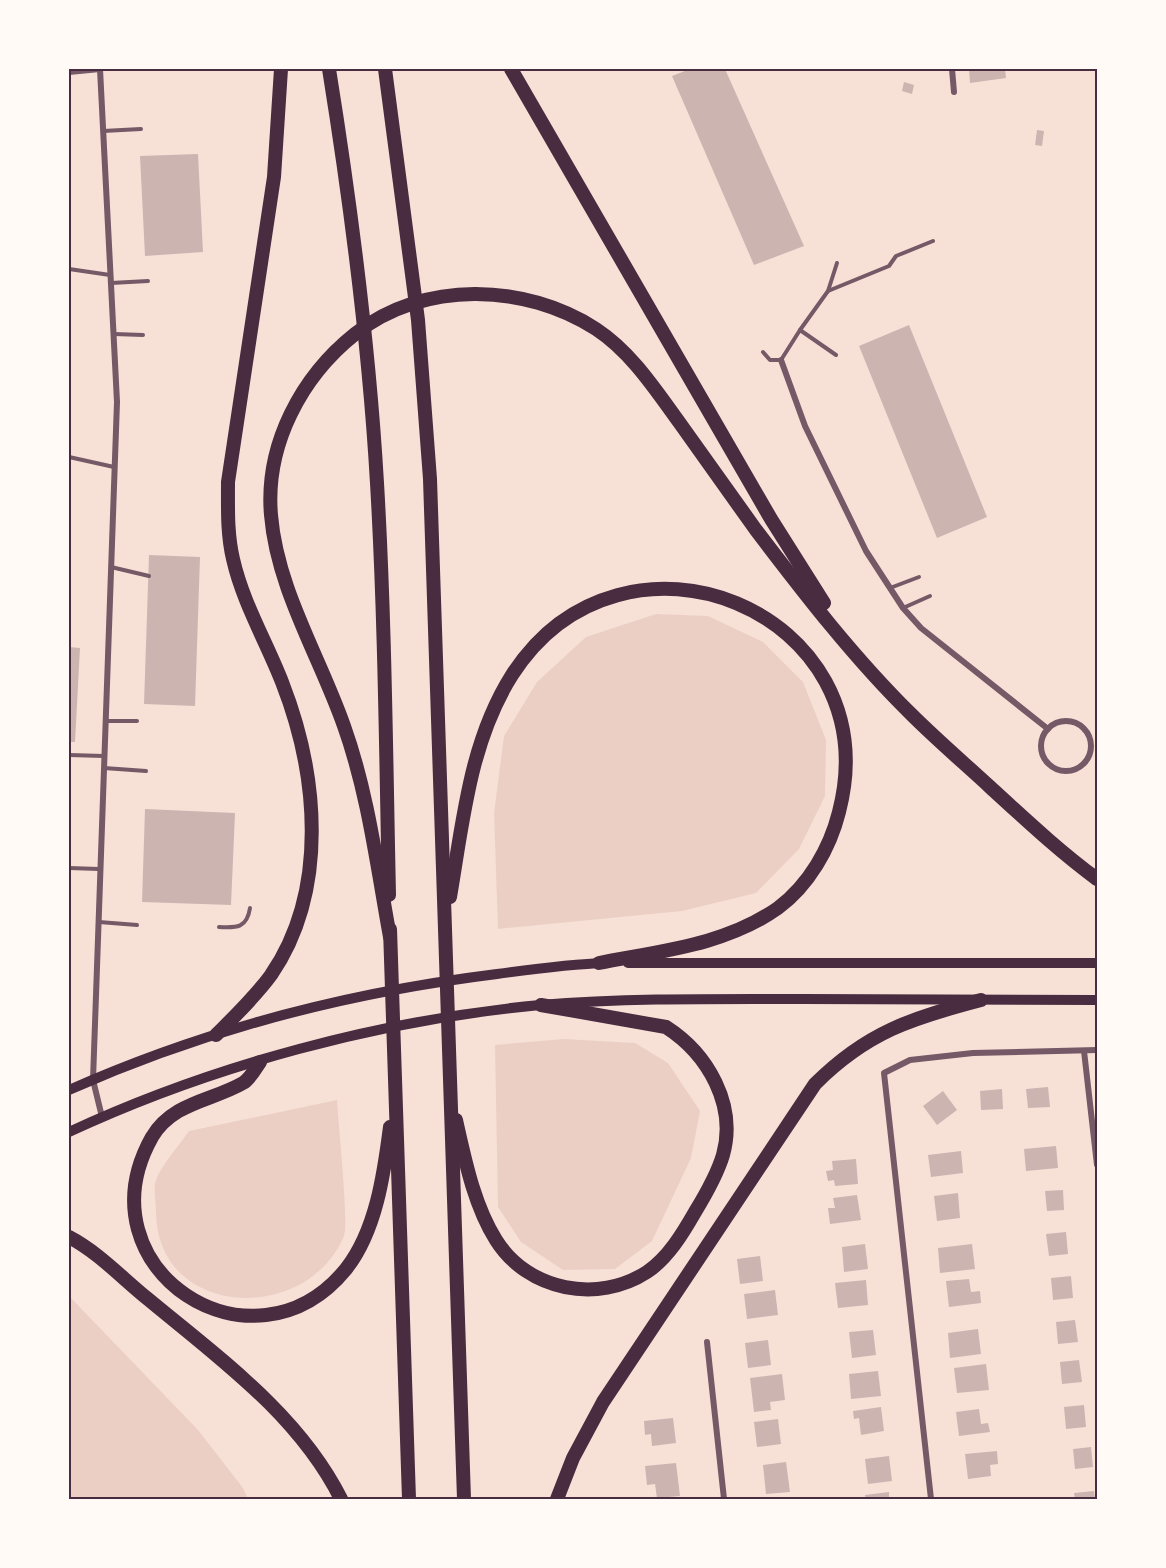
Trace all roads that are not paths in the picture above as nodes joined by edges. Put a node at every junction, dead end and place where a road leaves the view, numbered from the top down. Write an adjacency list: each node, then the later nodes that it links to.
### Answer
1 (100, 69): 7 (street); 10 (street)
2 (281, 69): 54 (highway)
3 (329, 69): 48 (highway)
4 (385, 69): 46 (highway)
5 (511, 69): 31 (highway)
6 (952, 69): 8 (street)
7 (69, 72)
8 (954, 93)
9 (141, 129): 10 (lane)
10 (104, 131): 14 (street)
11 (933, 241): 16 (lane)
12 (837, 263): 16 (lane)
13 (69, 269): 14 (lane)
14 (111, 279): 15 (lane); 18 (street)
15 (148, 281)
16 (828, 291): 17 (lane)
17 (800, 330): 21 (lane); 22 (lane)
18 (114, 334): 19 (lane); 24 (street)
19 (143, 335)
20 (763, 352): 22 (lane)
21 (836, 355)
22 (781, 360): 28 (street)
23 (69, 457): 24 (lane)
24 (115, 467): 25 (street)
25 (111, 567): 26 (lane); 32 (street)
26 (148, 576)
27 (919, 577): 28 (lane)
28 (890, 588): 30 (street)
29 (930, 596): 30 (lane)
30 (903, 608): 34 (street)
31 (869, 669): 42 (highway); 48 (highway)
32 (105, 721): 33 (lane); 37 (street)
33 (137, 721)
34 (1048, 729): 35 (street); 35 (street)
35 (1094, 752)
36 (69, 755): 37 (lane)
37 (104, 756): 38 (street)
38 (103, 768): 39 (lane); 41 (street)
39 (146, 771)
40 (69, 867): 41 (lane)
41 (99, 869): 44 (street)
42 (1097, 879)
43 (250, 908): 47 (lane)
44 (97, 922): 45 (lane); 59 (street)
45 (137, 925)
46 (445, 926): 49 (highway); 58 (highway)
47 (219, 927)
48 (390, 937): 60 (highway)
49 (598, 963): 50 (main road); 54 (main road)
50 (1097, 963)
51 (981, 1000): 52 (main road); 53 (main road); 70 (highway)
52 (1097, 1000)
53 (541, 1005): 57 (main road); 58 (highway)
54 (216, 1035): 59 (main road)
55 (1097, 1050): 56 (street)
56 (1084, 1051): 64 (street); 72 (street)
57 (260, 1062): 60 (highway); 62 (main road)
58 (448, 1077): 69 (highway)
59 (93, 1080): 61 (main road); 62 (street)
60 (394, 1086): 68 (highway)
61 (69, 1090)
62 (102, 1117): 63 (main road)
63 (69, 1131)
64 (1097, 1165)
65 (69, 1237): 67 (highway)
66 (707, 1342): 71 (street)
67 (341, 1499)
68 (409, 1499)
69 (464, 1499)
70 (557, 1499)
71 (724, 1499)
72 (931, 1499)

